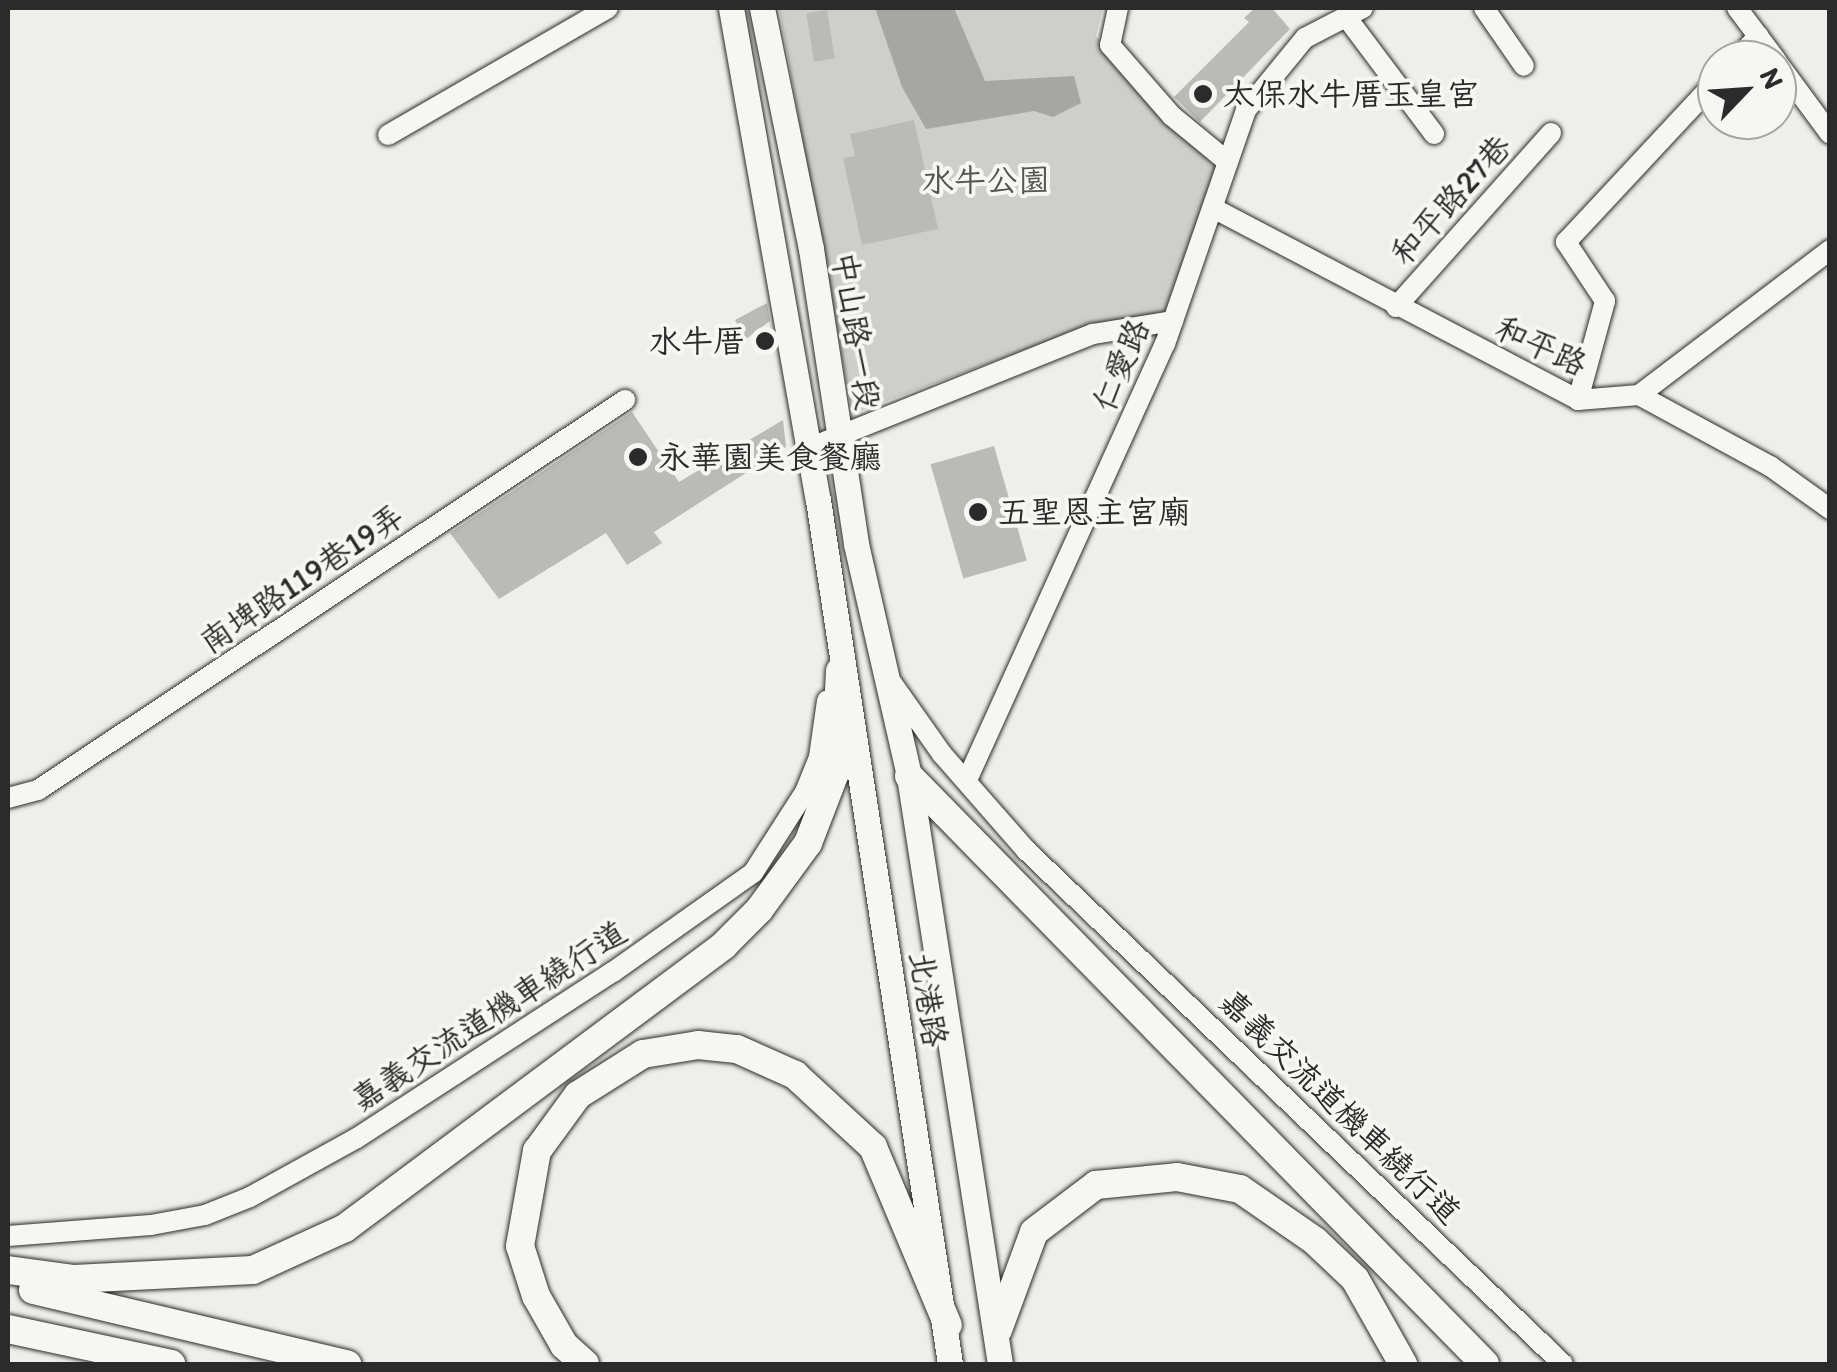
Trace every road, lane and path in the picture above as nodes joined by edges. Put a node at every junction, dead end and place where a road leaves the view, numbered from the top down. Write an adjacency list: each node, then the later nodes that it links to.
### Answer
1 (608, 8): 17 (street)
2 (731, 8): 27 (main road, 中山路一段)
3 (762, 8): 26 (main road, 中山路一段)
4 (1118, 8): 18 (street)
5 (1484, 8): 11 (street)
6 (1737, 8): 8 (street)
7 (1355, 12): 15 (street); 18 (street, 仁愛路)
8 (1758, 36): 9 (street); 10 (street)
9 (1754, 40)
10 (1761, 40)
11 (1524, 66)
12 (1797, 89): 16 (street)
13 (1697, 101): 25 (street)
14 (1551, 133): 21 (street, 和平路27巷)
15 (1434, 134)
16 (1830, 134)
17 (388, 135)
18 (1228, 162): 19 (street, 仁愛路)
19 (1212, 208): 21 (street, 和平路); 22 (street, 仁愛路)
20 (1830, 250): 23 (street)
21 (1396, 306): 25 (street, 和平路)
22 (1173, 322): 26 (street); 32 (street, 仁愛路)
23 (1640, 395): 25 (street, 和平路); 28 (street)
24 (625, 400): 33 (street, 南埤路119巷19弄)
25 (1578, 400)
26 (839, 432): 27 (street); 30 (main road, 中山路一段)
27 (809, 448): 29 (main road, 中山路一段)
28 (1830, 509)
29 (838, 658): 34 (street, 嘉義交流道機車繞行道); 35 (highway); 37 (main road, 北港路)
30 (880, 666): 31 (main road, 北港路); 32 (street, 嘉義交流道機車繞行道)
31 (909, 776): 39 (main road, 北港路); 46 (highway)
32 (968, 780): 47 (street, 嘉義交流道機車繞行道)
33 (8, 798)
34 (8, 1236)
35 (8, 1270)
36 (8, 1284): 41 (highway)
37 (948, 1325): 42 (highway); 43 (main road, 北港路)
38 (8, 1329): 40 (highway)
39 (998, 1330): 44 (main road, 北港路); 45 (highway)
40 (171, 1364)
41 (347, 1364)
42 (585, 1364)
43 (950, 1364)
44 (1000, 1364)
45 (1403, 1364)
46 (1485, 1364)
47 (1563, 1364)

